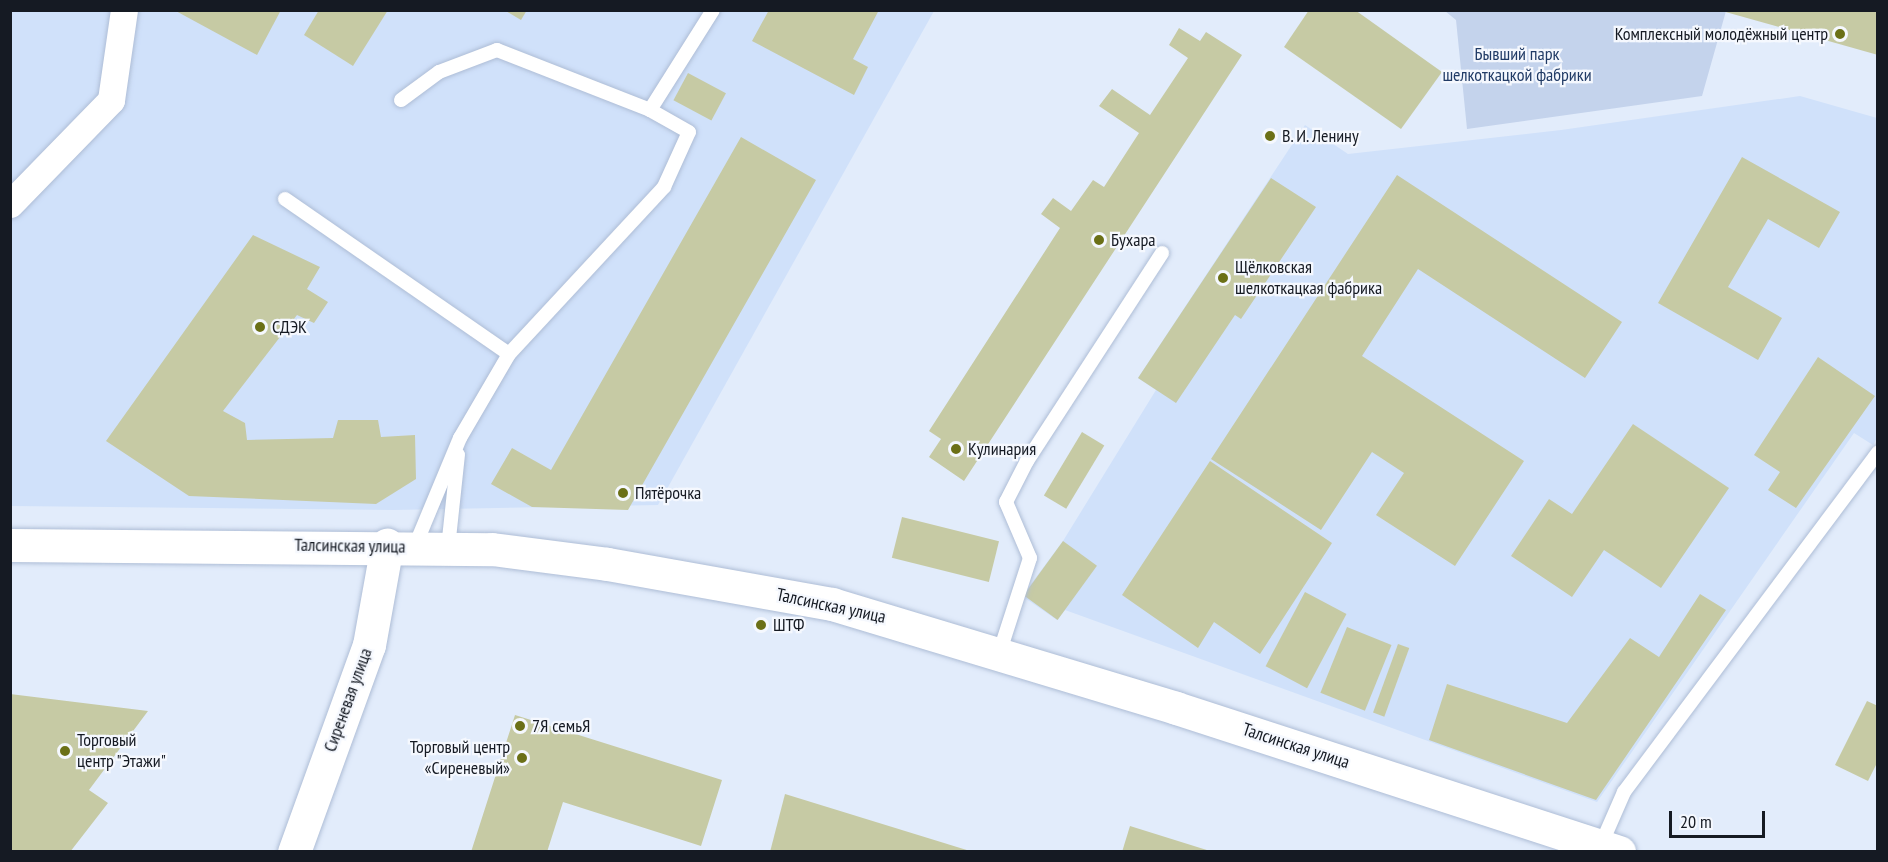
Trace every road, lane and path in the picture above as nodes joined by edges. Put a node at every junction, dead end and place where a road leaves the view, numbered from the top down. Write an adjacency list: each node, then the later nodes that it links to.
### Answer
1 (124, 10): 6 (street)
2 (712, 10): 4 (lane)
3 (401, 100): 4 (lane)
4 (650, 110): 8 (lane)
5 (285, 199): 8 (lane)
6 (10, 204)
7 (1162, 253): 14 (lane)
8 (509, 354): 9 (lane)
9 (460, 438): 12 (lane); 13 (lane)
10 (1878, 452): 15 (lane)
11 (10, 545): 12 (main road, Талсинская улица)
12 (401, 546): 13 (main road, Талсинская улица); 16 (main road, Сиреневая улица)
13 (448, 548): 14 (main road, Талсинская улица)
14 (999, 654): 15 (main road, Талсинская улица)
15 (1606, 849)
16 (294, 852)

